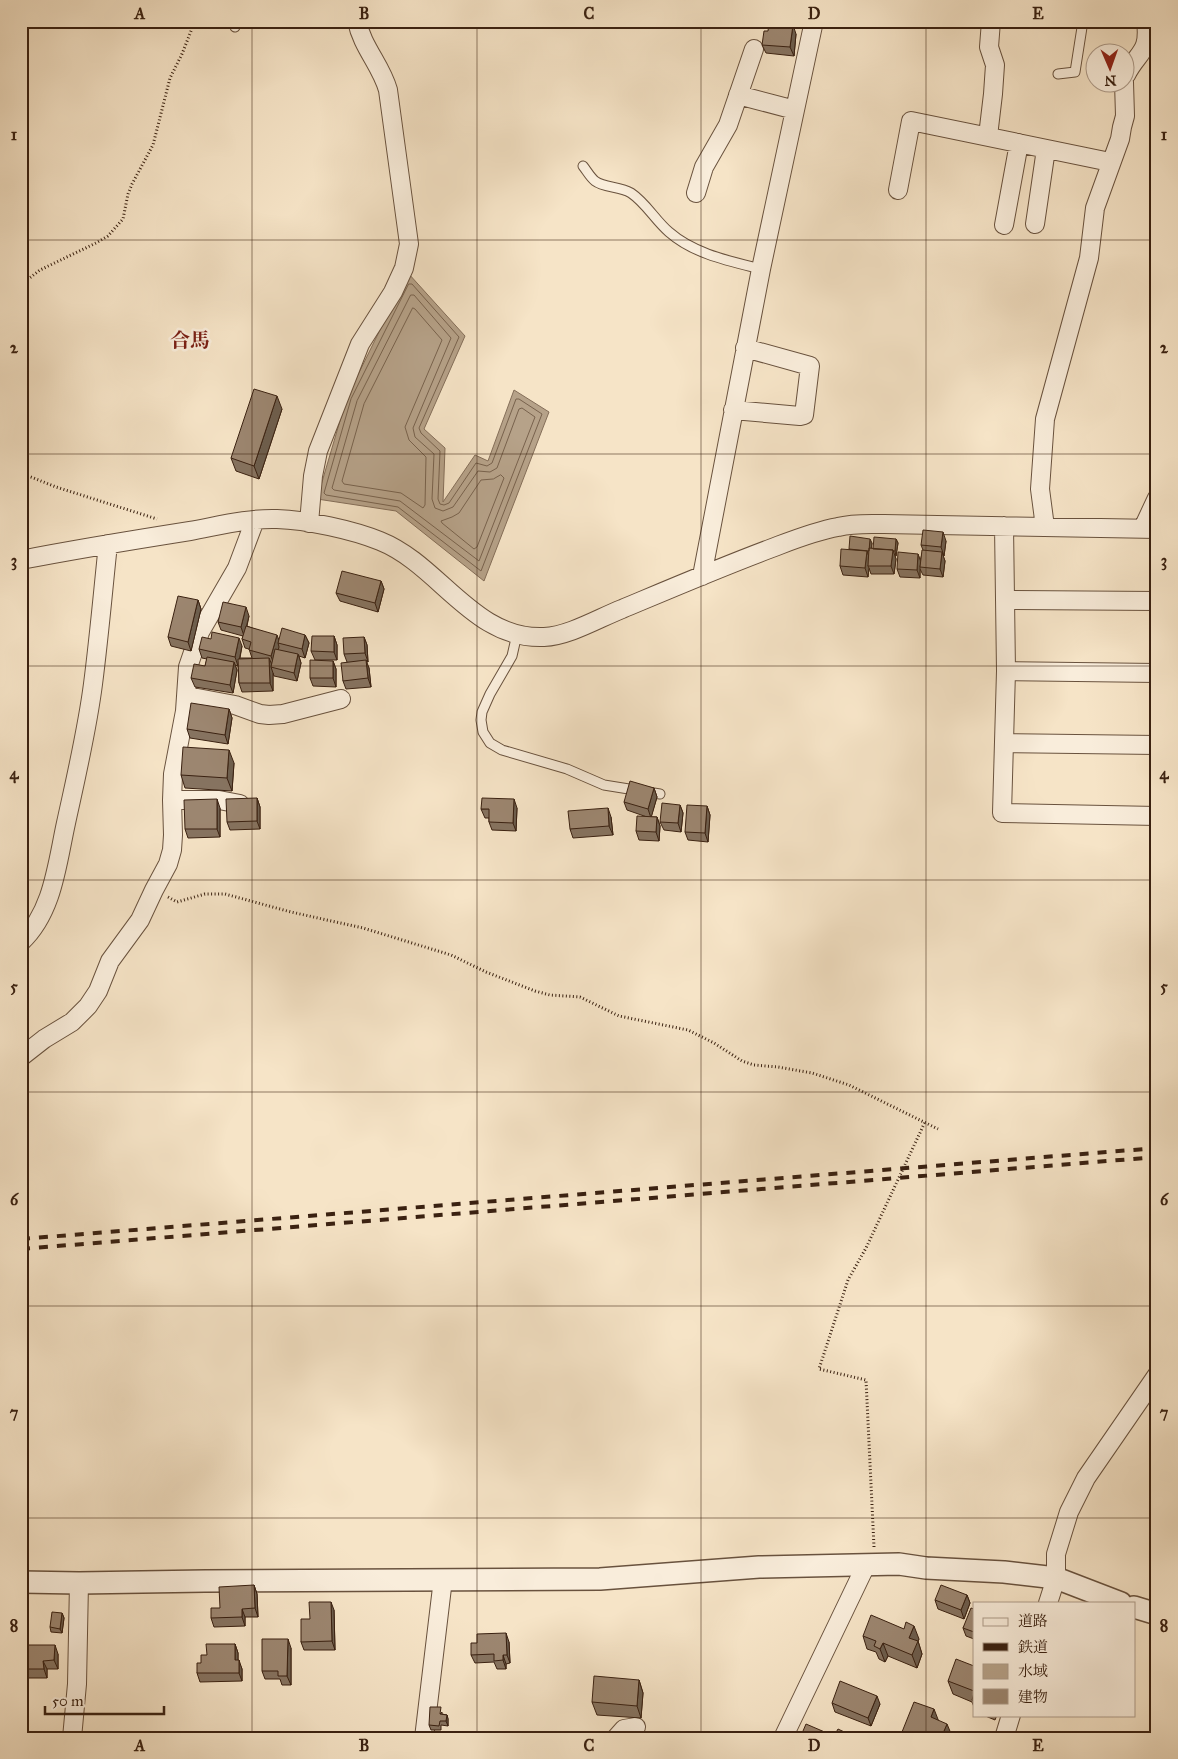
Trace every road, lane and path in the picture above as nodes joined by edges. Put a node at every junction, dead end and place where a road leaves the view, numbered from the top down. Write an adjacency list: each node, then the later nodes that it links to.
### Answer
1 (195, 21): 23 (path)
2 (357, 21): 30 (street)
3 (814, 21): 12 (street)
4 (991, 21): 13 (street)
5 (1083, 21): 9 (lane)
6 (1146, 21): 8 (street)
7 (754, 49): 11 (street)
8 (1136, 61)
9 (1058, 74)
10 (1124, 92): 16 (street)
11 (738, 95): 12 (street); 19 (street)
12 (795, 110): 22 (street)
13 (988, 136): 14 (street); 18 (street)
14 (1019, 143): 15 (street); 21 (street)
15 (1046, 149): 16 (street); 20 (street)
16 (1110, 162): 32 (street)
17 (583, 166): 22 (lane)
18 (898, 190)
19 (696, 193)
20 (1035, 224)
21 (1004, 225)
22 (761, 270): 24 (street)
23 (21, 288)
24 (745, 348): 25 (street); 25 (street)
25 (733, 410): 36 (street)
26 (21, 473): 29 (path)
27 (1157, 498): 33 (street)
28 (255, 520): 30 (street); 34 (street); 42 (street)
29 (166, 522)
30 (309, 523): 39 (street)
31 (1004, 526): 32 (street); 36 (street); 37 (street)
32 (1045, 527): 33 (street)
33 (1150, 529)
34 (108, 544): 35 (street); 51 (street)
35 (21, 560)
36 (702, 576): 39 (street)
37 (1005, 600): 38 (street); 40 (street)
38 (1157, 601)
39 (517, 634): 46 (lane)
40 (1006, 671): 41 (street); 44 (street)
41 (1157, 674)
42 (186, 696): 43 (street); 47 (street)
43 (341, 699)
44 (1004, 743): 45 (street); 49 (street)
45 (1157, 746)
46 (660, 794)
47 (172, 800): 48 (street); 50 (street)
48 (240, 804)
49 (1157, 816)
50 (156, 886): 52 (street); 53 (path)
51 (21, 942)
52 (21, 1056)
53 (925, 1122): 54 (path); 57 (path)
54 (938, 1129)
55 (1157, 1375): 56 (street)
56 (1152, 1391): 58 (street)
57 (866, 1564): 58 (street); 59 (street); 71 (street)
58 (1056, 1578): 62 (street); 63 (street)
59 (443, 1579): 61 (street); 69 (street)
60 (21, 1582): 61 (street)
61 (79, 1583): 68 (street)
62 (1048, 1602)
63 (1118, 1602)
64 (1136, 1608): 65 (street)
65 (1157, 1614)
66 (1011, 1716): 72 (street)
67 (636, 1727): 70 (street)
68 (72, 1738)
69 (424, 1738)
70 (616, 1738)
71 (783, 1738)
72 (1004, 1738)

